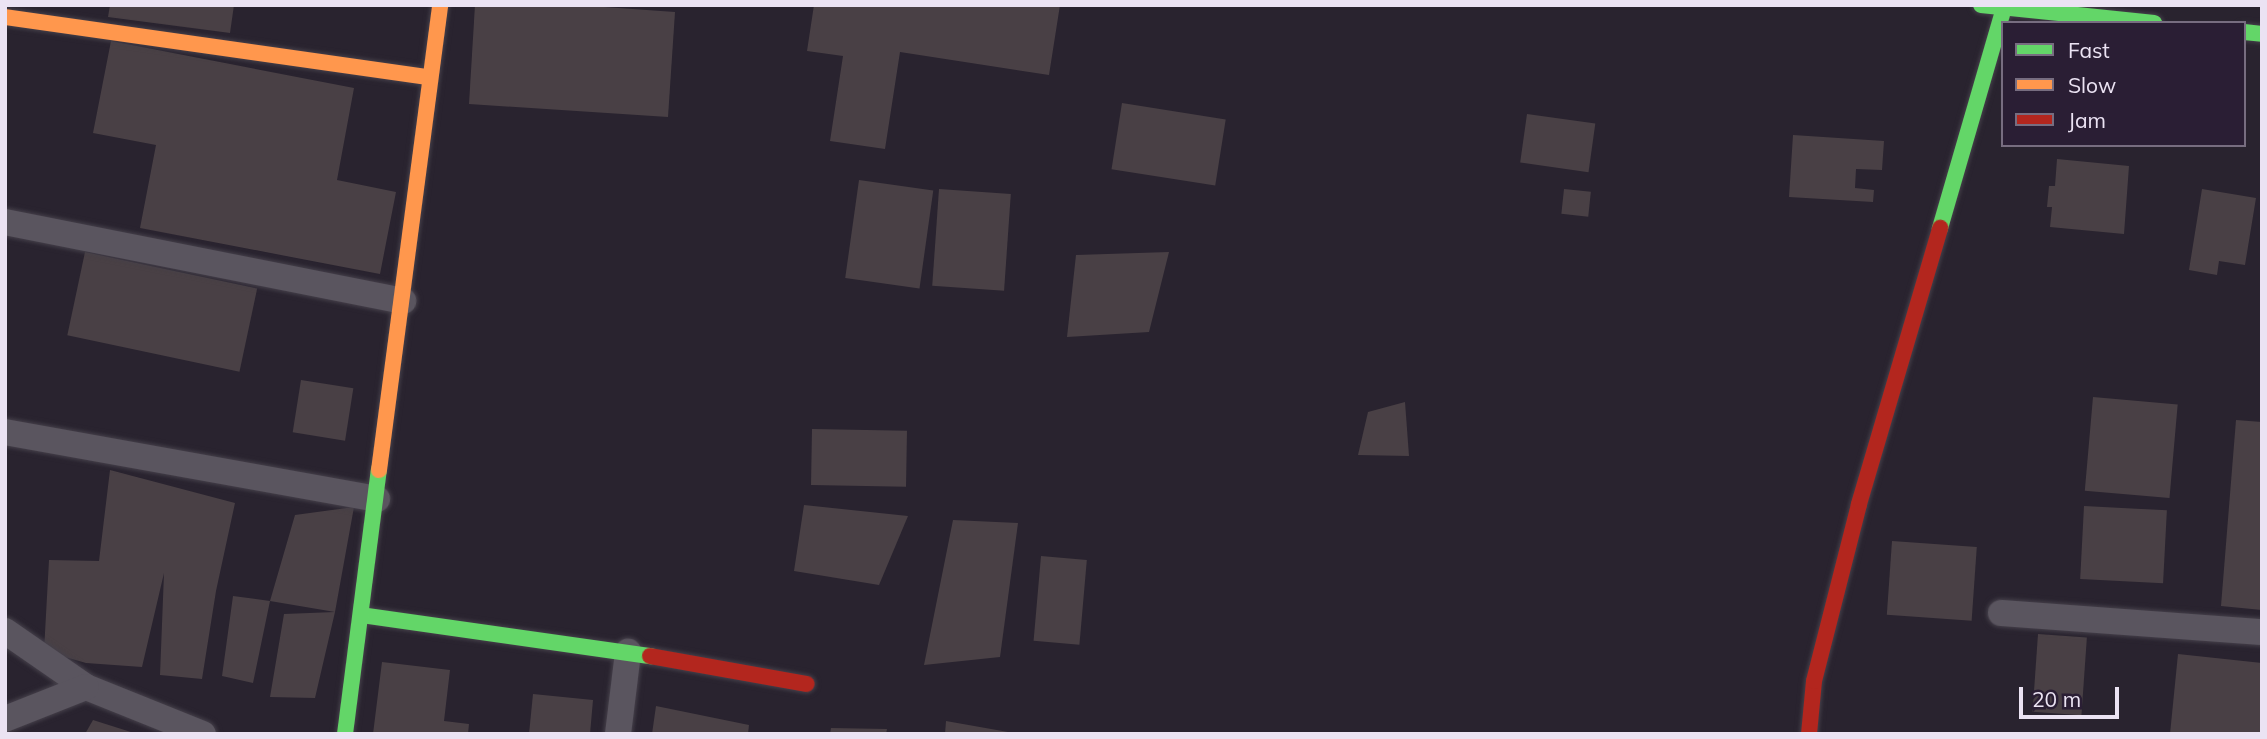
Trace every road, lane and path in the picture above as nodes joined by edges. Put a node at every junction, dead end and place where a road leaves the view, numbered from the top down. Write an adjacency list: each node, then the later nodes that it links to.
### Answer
1 (440, 5): 5 (street)
2 (1996, 6): 4 (street); 21 (street)
3 (5, 17): 5 (street)
4 (2135, 21)
5 (429, 77): 7 (street)
6 (5, 222): 7 (street)
7 (402, 301): 9 (street)
8 (5, 432): 9 (street)
9 (377, 499): 11 (street)
10 (2001, 614): 13 (street)
11 (361, 615): 14 (street); 19 (street)
12 (5, 631): 16 (street)
13 (2262, 632)
14 (628, 652): 15 (street); 20 (street)
15 (807, 684)
16 (86, 687): 17 (street); 18 (street)
17 (5, 719)
18 (203, 734)
19 (345, 734)
20 (618, 734)
21 (1809, 734)

